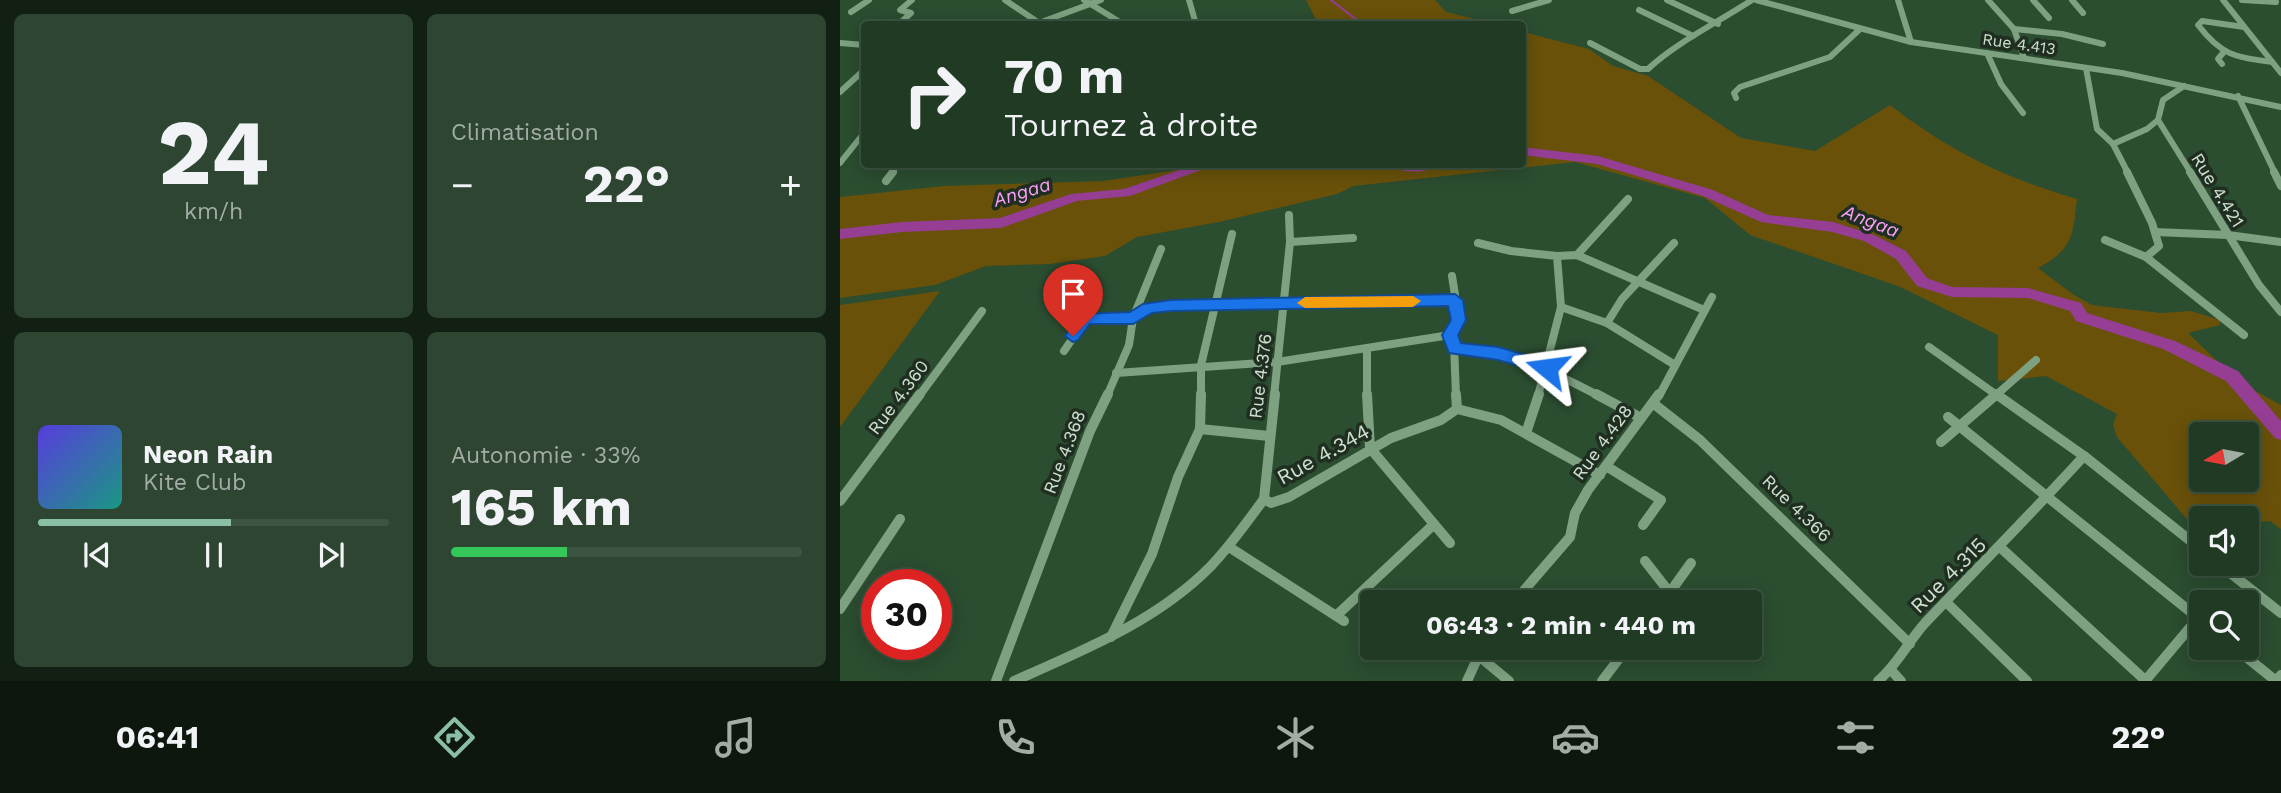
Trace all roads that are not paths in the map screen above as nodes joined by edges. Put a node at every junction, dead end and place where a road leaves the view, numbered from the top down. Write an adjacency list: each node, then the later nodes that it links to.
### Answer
1 (869, 0): 21 (street)
2 (912, 0): 24 (street)
3 (1005, 0): 25 (street)
4 (1084, 0): 17 (street)
5 (1101, 0): 17 (street)
6 (1189, 0): 28 (street)
7 (1549, 0): 20 (street)
8 (1667, 0): 29 (street)
9 (1754, 0): 29 (street); 32 (street, Rue 4.413)
10 (1898, 0): 34 (street)
11 (1987, 0): 31 (street)
12 (2034, 0): 23 (street)
13 (2071, 0): 22 (street)
14 (2223, 0): 30 (street)
15 (2242, 0): 16 (street)
16 (2275, 1): 18 (street)
17 (1091, 5): 26 (street); 27 (street)
18 (2281, 8)
19 (1639, 10): 33 (street)
20 (1512, 11)
21 (850, 12)
22 (2083, 13)
23 (2049, 18)
24 (902, 21)
25 (1034, 21)
26 (1046, 21)
27 (1118, 21)
28 (1195, 21)
29 (1718, 24): 33 (street)
30 (2244, 27): 40 (street); 42 (street)
31 (2014, 29): 38 (street); 41 (street)
32 (1859, 30): 34 (street, Rue 4.413); 52 (street)
33 (1693, 36): 36 (street)
34 (1911, 42): 39 (street, Rue 4.413)
35 (840, 43): 37 (street)
36 (1590, 43)
37 (861, 44)
38 (2103, 44)
39 (1987, 53): 41 (street, Rue 4.413); 54 (street)
40 (2223, 53): 42 (street); 43 (street)
41 (2024, 58): 44 (street, Rue 4.413)
42 (2272, 62): 46 (street)
43 (2222, 64)
44 (2086, 68): 49 (street, Rue 4.413); 57 (street)
45 (861, 73): 47 (street)
46 (2281, 73)
47 (856, 77): 48 (street); 50 (street)
48 (861, 78)
49 (2184, 86): 51 (street, Rue 4.413); 55 (street)
50 (840, 92)
51 (2238, 96): 53 (street, Rue 4.413); 61 (street)
52 (1736, 98)
53 (2281, 107)
54 (2023, 113)
55 (2158, 120): 57 (street); 66 (street, Rue 4.421)
56 (861, 137): 58 (street)
57 (2113, 144): 64 (street)
58 (840, 163)
59 (895, 168): 60 (street)
60 (886, 181)
61 (2281, 186)
62 (1628, 199): 74 (street)
63 (1289, 215): 69 (street, Rue 4.376)
64 (2154, 228): 66 (street); 76 (street)
65 (1233, 234): 82 (street)
66 (2228, 235): 70 (street); 86 (street, Rue 4.421)
67 (1353, 238): 69 (street)
68 (2105, 240): 76 (street)
69 (1290, 242): 81 (street, Rue 4.376)
70 (2281, 242)
71 (1478, 243): 75 (street)
72 (1674, 243): 78 (street)
73 (1161, 249): 87 (street, Rue 4.368)
74 (1577, 255): 75 (street); 78 (street)
75 (1558, 256): 83 (street)
76 (2146, 257): 90 (street)
77 (1452, 276): 80 (street)
78 (1639, 281): 84 (street); 88 (street)
79 (1712, 297): 84 (street, Rue 4.428)
80 (1455, 300): 81 (street); 89 (street)
81 (1284, 305): 82 (street); 96 (street, Rue 4.376)
82 (1216, 306): 87 (street); 97 (street)
83 (1561, 307): 88 (street); 99 (street)
84 (1704, 310): 98 (street, Rue 4.428)
85 (982, 311): 116 (street, Rue 4.360)
86 (2281, 312)
87 (1133, 318): 94 (street); 100 (street, Rue 4.368)
88 (1607, 323): 98 (street)
89 (1450, 335): 92 (street); 93 (street)
90 (2244, 335)
91 (1929, 346): 101 (street)
92 (1454, 348): 99 (street); 103 (street)
93 (1367, 350): 96 (street); 111 (street)
94 (1064, 351)
95 (2036, 360): 101 (street)
96 (1277, 362): 97 (street); 109 (street, Rue 4.376)
97 (1201, 365): 100 (street); 107 (street)
98 (1675, 365): 102 (street, Rue 4.428)
99 (1547, 368): 105 (street); 108 (street)
100 (1116, 373): 143 (street, Rue 4.368)
101 (1997, 394): 106 (street); 112 (street)
102 (1654, 404): 105 (street, Rue 4.428); 136 (street, Rue 4.366)
103 (1457, 409): 108 (street); 111 (street, Rue 4.344)
104 (1948, 417): 106 (street)
105 (1641, 418): 113 (street, Rue 4.428)
106 (1960, 426): 110 (street); 114 (street)
107 (1200, 429): 109 (street); 135 (street)
108 (1527, 433): 113 (street)
109 (1269, 436): 115 (street, Rue 4.376)
110 (1941, 442)
111 (1370, 449): 115 (street, Rue 4.344); 119 (street)
112 (2084, 456): 114 (street, Rue 4.315); 120 (street)
113 (1603, 471): 118 (street); 127 (street, Rue 4.428)
114 (2046, 496): 123 (street, Rue 4.315); 132 (street)
115 (1264, 499): 122 (street, Rue 4.344)
116 (840, 501)
117 (900, 519): 131 (street)
118 (1643, 525)
119 (1431, 527): 121 (street); 122 (street)
120 (2189, 540)
121 (1450, 544)
122 (1229, 547): 135 (street, Rue 4.344)
123 (2001, 548): 130 (street, Rue 4.315); 151 (street)
124 (1645, 561): 128 (street)
125 (1691, 563): 129 (street)
126 (2234, 576): 133 (street)
127 (1524, 590)
128 (1662, 590)
129 (1671, 590)
130 (1946, 602): 136 (street, Rue 4.315); 150 (street)
131 (840, 609)
132 (2189, 610)
133 (2281, 614)
134 (2189, 632): 151 (street)
135 (1110, 639): 144 (street, Rue 4.344)
136 (1910, 644): 141 (street, Rue 4.315)
137 (1477, 660): 145 (street)
138 (1489, 660): 146 (street)
139 (1618, 660): 147 (street)
140 (2250, 660): 142 (street)
141 (1891, 670): 148 (street, Rue 4.315); 149 (street)
142 (2281, 675)
143 (996, 681)
144 (1014, 681)
145 (1466, 681)
146 (1509, 681)
147 (1602, 681)
148 (1878, 681)
149 (1902, 681)
150 (2027, 681)
151 (2146, 681)

